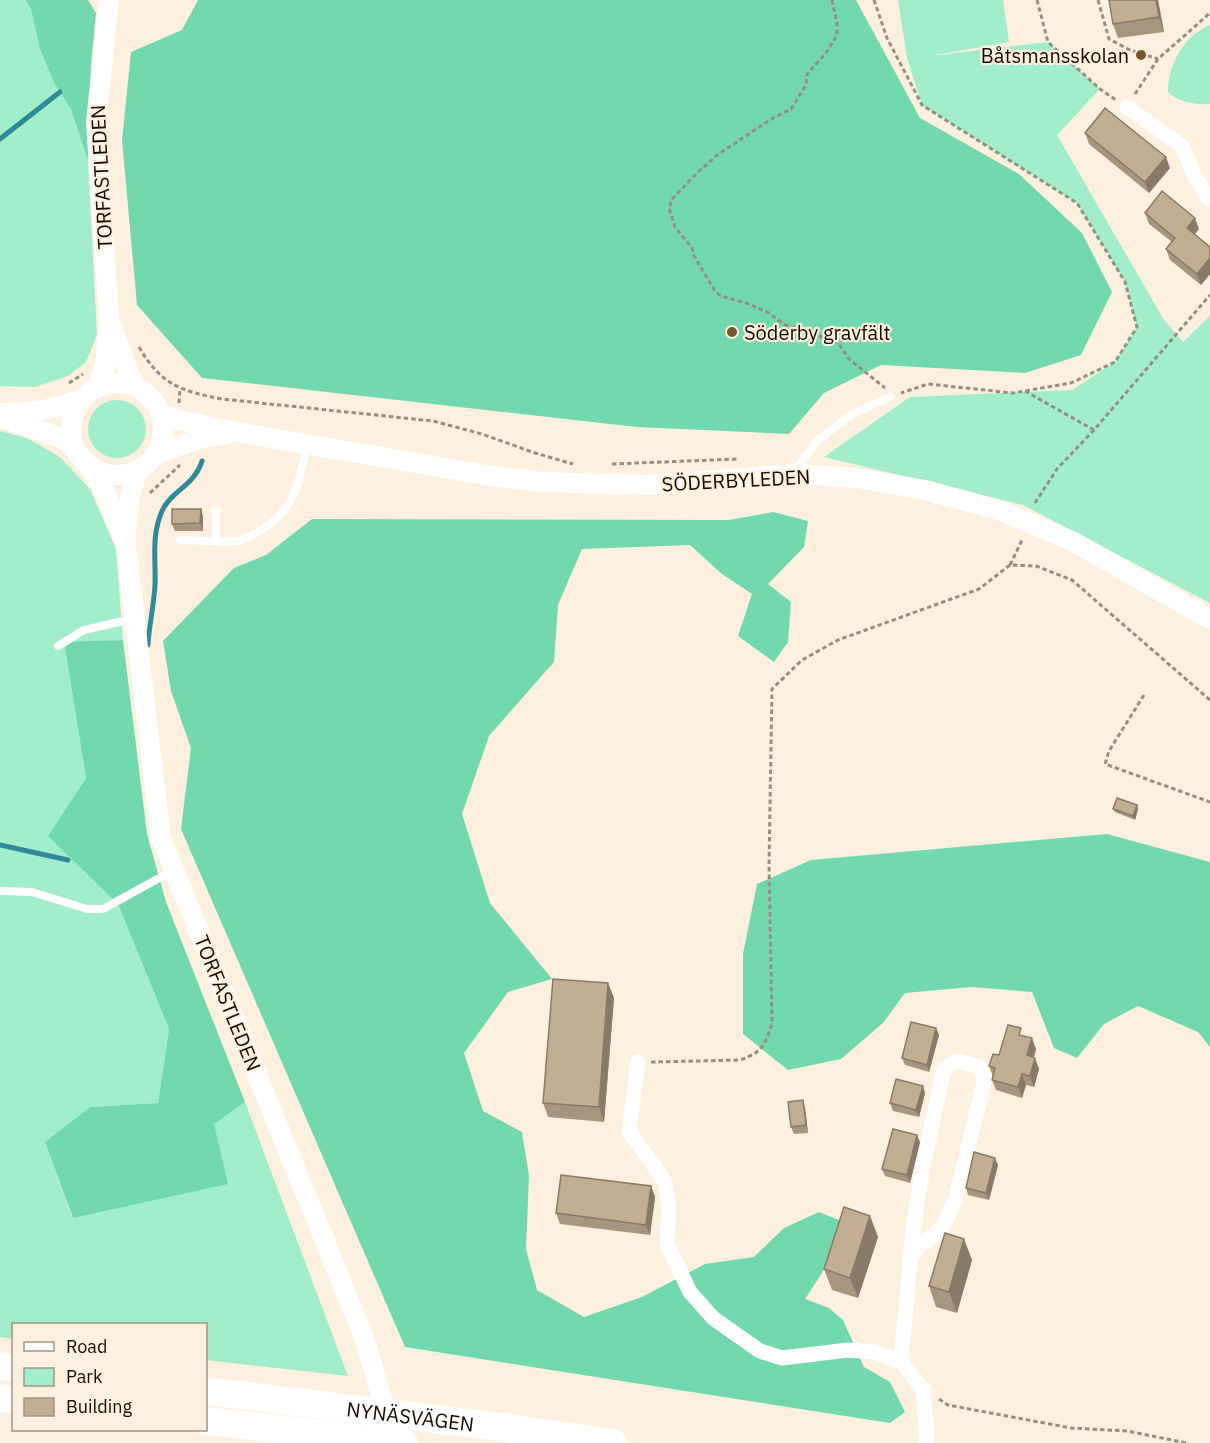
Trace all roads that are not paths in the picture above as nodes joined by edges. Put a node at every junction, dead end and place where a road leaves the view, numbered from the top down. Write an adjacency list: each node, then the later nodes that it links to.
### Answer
1 (109, 0): 4 (street, TORFASTLEDEN)
2 (1127, 107): 3 (street)
3 (1210, 200)
4 (110, 319): 5 (street, TORFASTLEDEN); 6 (street, TORFASTLEDEN)
5 (133, 385): 6 (street); 10 (street)
6 (98, 386): 8 (street)
7 (890, 397): 17 (lane)
8 (81, 399): 9 (street); 13 (street)
9 (0, 415): 13 (street)
10 (170, 417): 11 (street, SÖDERBYLEDEN); 14 (street)
11 (236, 432): 12 (street, SÖDERBYLEDEN); 14 (street, SÖDERBYLEDEN)
12 (308, 443): 17 (street, SÖDERBYLEDEN); 20 (lane)
13 (74, 446): 15 (street)
14 (156, 454): 16 (street)
15 (89, 466): 16 (street); 21 (street, TORFASTLEDEN)
16 (139, 469): 21 (street, TORFASTLEDEN)
17 (792, 474): 23 (street, SÖDERBYLEDEN)
18 (216, 511): 20 (lane)
19 (180, 540): 20 (lane)
20 (216, 541)
21 (126, 547): 22 (street, TORFASTLEDEN)
22 (134, 618): 24 (lane); 25 (street, TORFASTLEDEN)
23 (1210, 619)
24 (58, 646)
25 (174, 870): 26 (lane); 33 (street, TORFASTLEDEN)
26 (0, 891)
27 (638, 1062): 29 (street)
28 (911, 1254): 28 (street); 29 (street)
29 (901, 1362): 32 (street)
30 (207, 1391): 35 (highway, NYNÄSVÄGEN)
31 (207, 1421): 34 (highway, NYNÄSVÄGEN)
32 (927, 1439)
33 (392, 1443)
34 (404, 1443)
35 (613, 1443)

